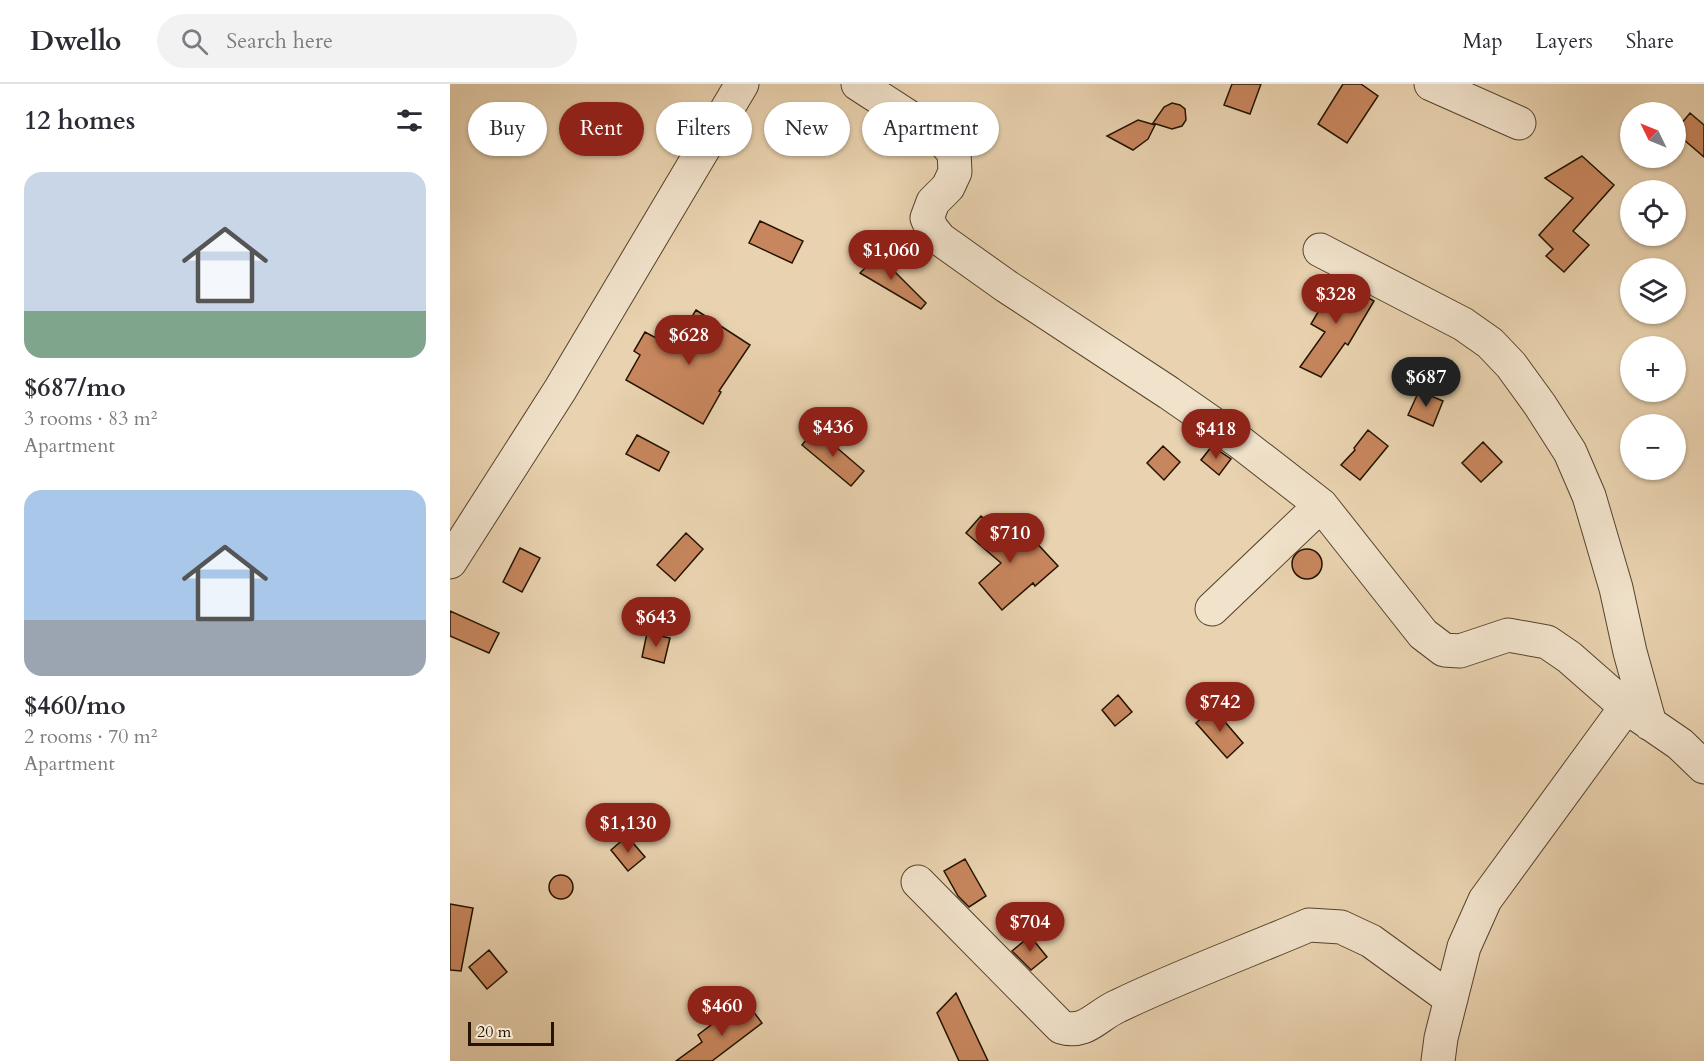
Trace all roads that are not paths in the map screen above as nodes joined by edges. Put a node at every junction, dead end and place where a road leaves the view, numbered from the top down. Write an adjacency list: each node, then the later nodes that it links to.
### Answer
1 (742, 84): 7 (street)
2 (858, 84): 6 (street)
3 (1431, 84): 4 (street)
4 (1519, 123)
5 (1320, 250): 9 (street)
6 (1321, 505): 8 (street); 9 (street)
7 (450, 562)
8 (1212, 609)
9 (1638, 715): 10 (street); 12 (street)
10 (1704, 767)
11 (918, 882): 12 (street)
12 (1451, 999): 13 (street)
13 (1438, 1061)

